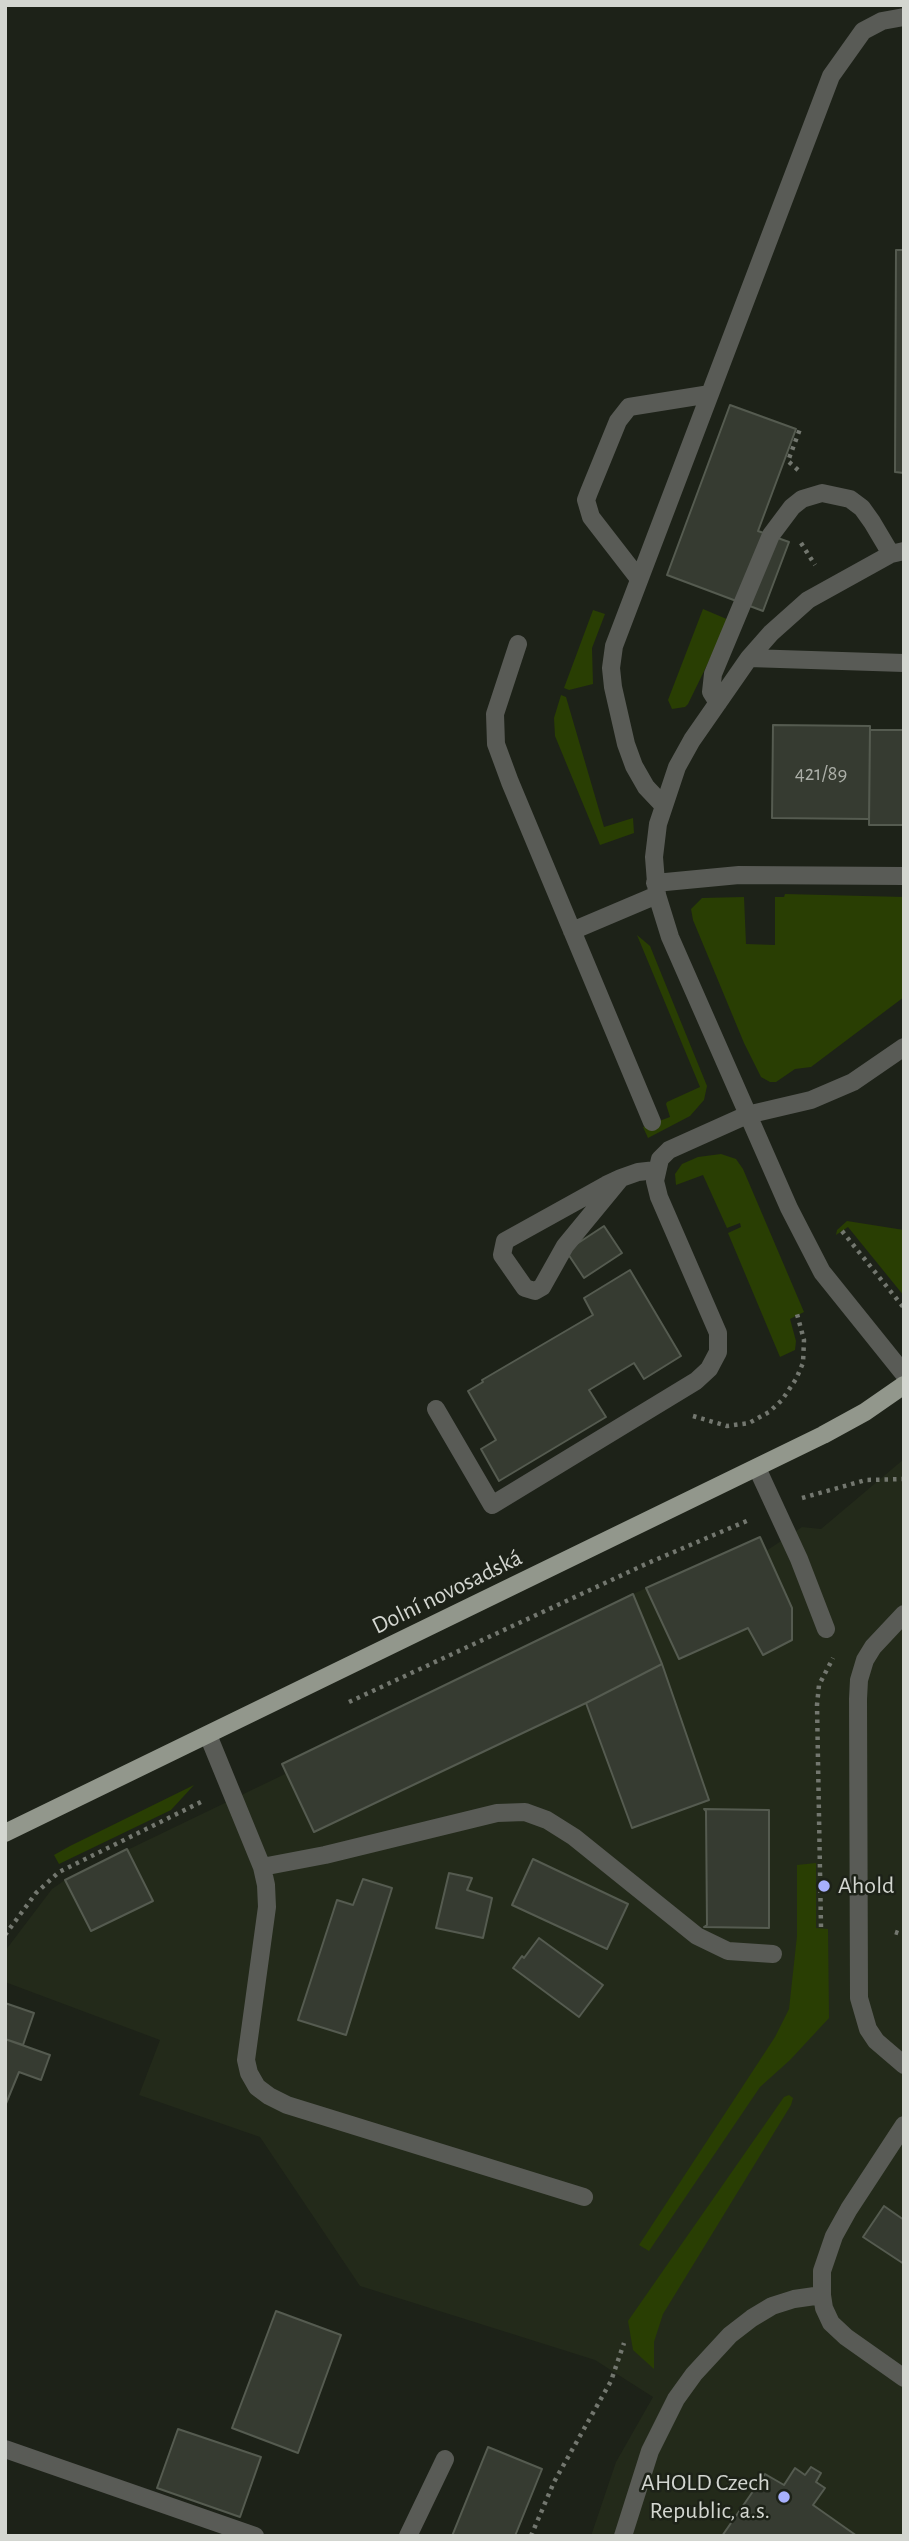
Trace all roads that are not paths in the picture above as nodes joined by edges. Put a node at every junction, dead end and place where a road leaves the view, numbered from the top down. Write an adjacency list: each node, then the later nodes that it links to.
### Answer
1 (904, 17): 2 (lane)
2 (710, 394): 4 (lane); 4 (lane)
3 (897, 552): 6 (lane); 8 (lane)
4 (639, 579): 9 (lane)
5 (518, 644): 12 (lane)
6 (750, 659): 7 (lane); 8 (lane)
7 (904, 663)
8 (718, 703): 9 (lane)
9 (663, 806): 11 (lane)
10 (904, 876): 11 (lane)
11 (656, 889): 12 (lane); 14 (lane)
12 (572, 931): 15 (lane)
13 (904, 1048): 14 (lane)
14 (747, 1115): 16 (lane); 18 (lane)
15 (652, 1122)
16 (656, 1170): 17 (lane); 20 (lane)
17 (621, 1178): 17 (lane)
18 (904, 1374)
19 (904, 1385): 21 (main road, Dolní novosadská)
20 (436, 1409)
21 (757, 1468): 23 (lane); 24 (main road, Dolní novosadská)
22 (904, 1614): 28 (lane)
23 (826, 1629)
24 (208, 1735): 25 (main road, Dolní novosadská); 26 (lane)
25 (5, 1833)
26 (262, 1867): 27 (lane); 30 (lane)
27 (773, 1954)
28 (904, 2065)
29 (904, 2125): 31 (lane)
30 (584, 2197)
31 (822, 2295): 32 (lane); 37 (lane)
32 (904, 2378)
33 (5, 2449): 35 (lane)
34 (445, 2459): 36 (lane)
35 (255, 2536)
36 (408, 2536)
37 (624, 2536)

